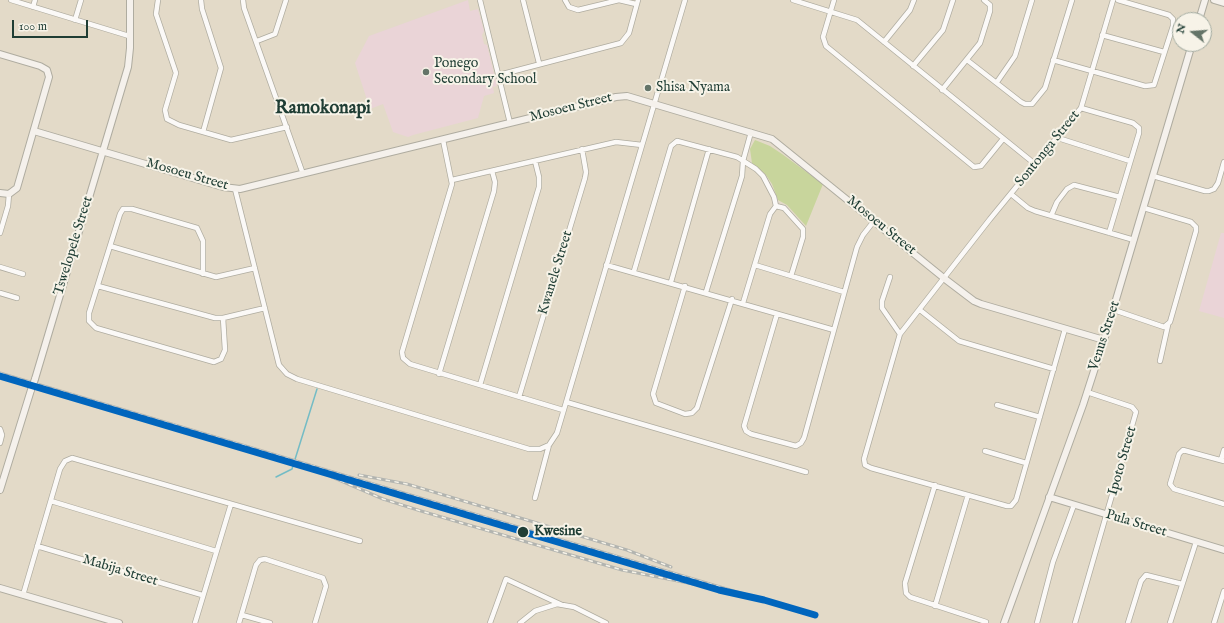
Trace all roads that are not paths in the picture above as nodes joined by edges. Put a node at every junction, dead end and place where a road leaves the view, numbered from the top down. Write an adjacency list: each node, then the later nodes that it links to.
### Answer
1 (11, 0): 26 (street)
2 (35, 0): 26 (street)
3 (81, 0): 29 (street)
4 (130, 0): 31 (street, Tswelopele Street)
5 (158, 0): 50 (street)
6 (201, 0): 50 (street)
7 (243, 0): 32 (street)
8 (286, 0): 32 (street)
9 (480, 0): 42 (street)
10 (523, 0): 39 (street)
11 (565, 0): 24 (street)
12 (685, 0): 45 (street)
13 (793, 0): 27 (street)
14 (834, 0): 27 (street)
15 (914, 0): 33 (street)
16 (953, 0): 40 (street)
17 (984, 0): 37 (street)
18 (1032, 0): 43 (street)
19 (1072, 0): 38 (street)
20 (1113, 0): 30 (street, Sontonga Street)
21 (1118, 0): 34 (street)
22 (1205, 0): 28 (street)
23 (1214, 0): 25 (street)
24 (637, 2): 39 (street)
25 (1224, 3)
26 (33, 7): 29 (street)
27 (830, 11): 33 (street); 53 (street)
28 (1201, 12)
29 (75, 20): 31 (street)
30 (1102, 35): 34 (street); 41 (street, Sontonga Street)
31 (129, 36): 58 (street, Tswelopele Street)
32 (257, 41): 48 (street)
33 (884, 42): 40 (street)
34 (1164, 52): 41 (street)
35 (1190, 52): 66 (street, Venus Street)
36 (0, 54): 49 (street)
37 (967, 60): 43 (street); 44 (street)
38 (1053, 60): 41 (street); 43 (street)
39 (539, 63): 42 (street)
40 (913, 66): 44 (street)
41 (1092, 71): 46 (street, Sontonga Street)
42 (499, 75): 47 (street)
43 (997, 82)
44 (942, 90): 53 (street)
45 (655, 103): 47 (street, Mosoeu Street); 51 (street, Mosoeu Street); 55 (street)
46 (1081, 108): 52 (street, Sontonga Street); 61 (street)
47 (510, 123): 54 (street, Mosoeu Street)
48 (287, 127): 50 (street); 65 (street)
49 (34, 131): 58 (street, Mosoeu Street); 70 (street)
50 (203, 132)
51 (751, 132): 60 (street); 76 (street, Mosoeu Street)
52 (1058, 138): 61 (street); 63 (street, Sontonga Street)
53 (1003, 139): 63 (street)
54 (443, 140): 65 (street, Mosoeu Street); 67 (street)
55 (642, 145): 56 (street); 81 (street)
56 (582, 149): 59 (street); 115 (street, Kwanele Street)
57 (709, 150): 60 (street); 85 (street); 91 (street)
58 (103, 151): 68 (street, Mosoeu Street); 129 (street, Tswelopele Street, bridge)
59 (535, 161): 64 (street); 113 (street)
60 (743, 161): 73 (street); 94 (street)
61 (1130, 161): 72 (street)
62 (1224, 162): 66 (street)
63 (1035, 164): 71 (street, Sontonga Street)
64 (492, 171): 67 (street); 112 (street)
65 (303, 174): 68 (street, Mosoeu Street)
66 (1153, 176): 74 (street, Venus Street)
67 (452, 180): 112 (street)
68 (235, 189): 84 (street)
69 (0, 193): 70 (street)
70 (9, 194): 78 (street)
71 (1010, 194): 75 (street); 90 (street, Sontonga Street)
72 (1120, 197): 75 (street); 77 (street)
73 (776, 206): 82 (street); 88 (street)
74 (1144, 208): 79 (street, Venus Street); 105 (street)
75 (1051, 216): 77 (street)
76 (874, 221): 90 (street, Mosoeu Street); 95 (street)
77 (1109, 232): 79 (street)
78 (0, 233)
79 (1134, 240): 102 (street, Venus Street)
80 (110, 246): 87 (street); 87 (street); 92 (street)
81 (606, 265): 85 (street); 116 (street)
82 (755, 265): 88 (street); 99 (street)
83 (0, 267): 86 (street)
84 (256, 268): 87 (street); 100 (street)
85 (634, 271): 91 (street)
86 (23, 274)
87 (203, 274)
88 (791, 276): 95 (street)
89 (890, 277): 108 (street)
90 (945, 279): 101 (street, Sontonga Street); 106 (street, Mosoeu Street)
91 (671, 282): 93 (street)
92 (98, 286): 104 (street); 104 (street)
93 (685, 286): 94 (street); 98 (street)
94 (706, 292): 98 (street)
95 (844, 292): 107 (street)
96 (0, 293): 97 (street)
97 (17, 298)
98 (732, 299): 99 (street)
99 (743, 303): 103 (street)
100 (265, 308): 104 (street); 122 (street)
101 (920, 310): 108 (street, Sontonga Street); 111 (street)
102 (1114, 310): 105 (street); 109 (street, Venus Street)
103 (776, 314): 107 (street); 107 (street)
104 (223, 318)
105 (1168, 325): 110 (street)
106 (1065, 329): 109 (street, Mosoeu Street); 111 (street)
107 (834, 330)
108 (900, 334): 128 (street)
109 (1104, 340): 114 (street, Venus Street)
110 (1160, 361)
111 (1054, 369): 119 (street)
112 (440, 374): 113 (street)
113 (480, 385): 115 (street)
114 (1087, 392): 131 (street, Venus Street); 137 (street, Ipoto Street)
115 (519, 397): 118 (street)
116 (566, 402): 118 (street); 127 (street)
117 (997, 405): 119 (street)
118 (563, 410): 122 (street)
119 (1040, 417): 126 (street)
120 (0, 429): 121 (street)
121 (0, 443)
122 (549, 445): 132 (street)
123 (1224, 450): 125 (street)
124 (986, 451): 126 (street)
125 (1222, 460): 135 (street)
126 (1026, 463): 130 (street)
127 (806, 472)
128 (935, 485): 130 (street); 149 (street)
129 (0, 490)
130 (968, 495): 149 (street)
131 (1049, 497): 136 (street, Pula Street); 160 (street, Venus Street)
132 (535, 498)
133 (51, 501): 134 (street); 140 (street); 142 (street)
134 (231, 504): 138 (street); 142 (street)
135 (1224, 504)
136 (1074, 505): 137 (street, Pula Street); 161 (street)
137 (1107, 516): 139 (street, Pula Street); 162 (street)
138 (360, 541)
139 (1196, 542): 141 (street, Pula Street); 143 (street)
140 (37, 546): 146 (street); 147 (street, Mabija Street)
141 (1224, 550)
142 (216, 551): 147 (street)
143 (1182, 584): 163 (street); 164 (street)
144 (0, 588): 146 (street)
145 (1224, 594): 165 (street)
146 (23, 595): 152 (street)
147 (202, 595): 153 (street)
148 (562, 604): 157 (street); 158 (street); 159 (street)
149 (935, 606): 151 (street)
150 (242, 615): 154 (street); 155 (street); 156 (street)
151 (986, 622)
152 (119, 623)
153 (195, 623)
154 (239, 623)
155 (270, 623)
156 (315, 623)
157 (490, 623)
158 (520, 623)
159 (606, 623)
160 (1004, 623)
161 (1037, 623)
162 (1075, 623)
163 (1128, 623)
164 (1170, 623)
165 (1214, 623)

